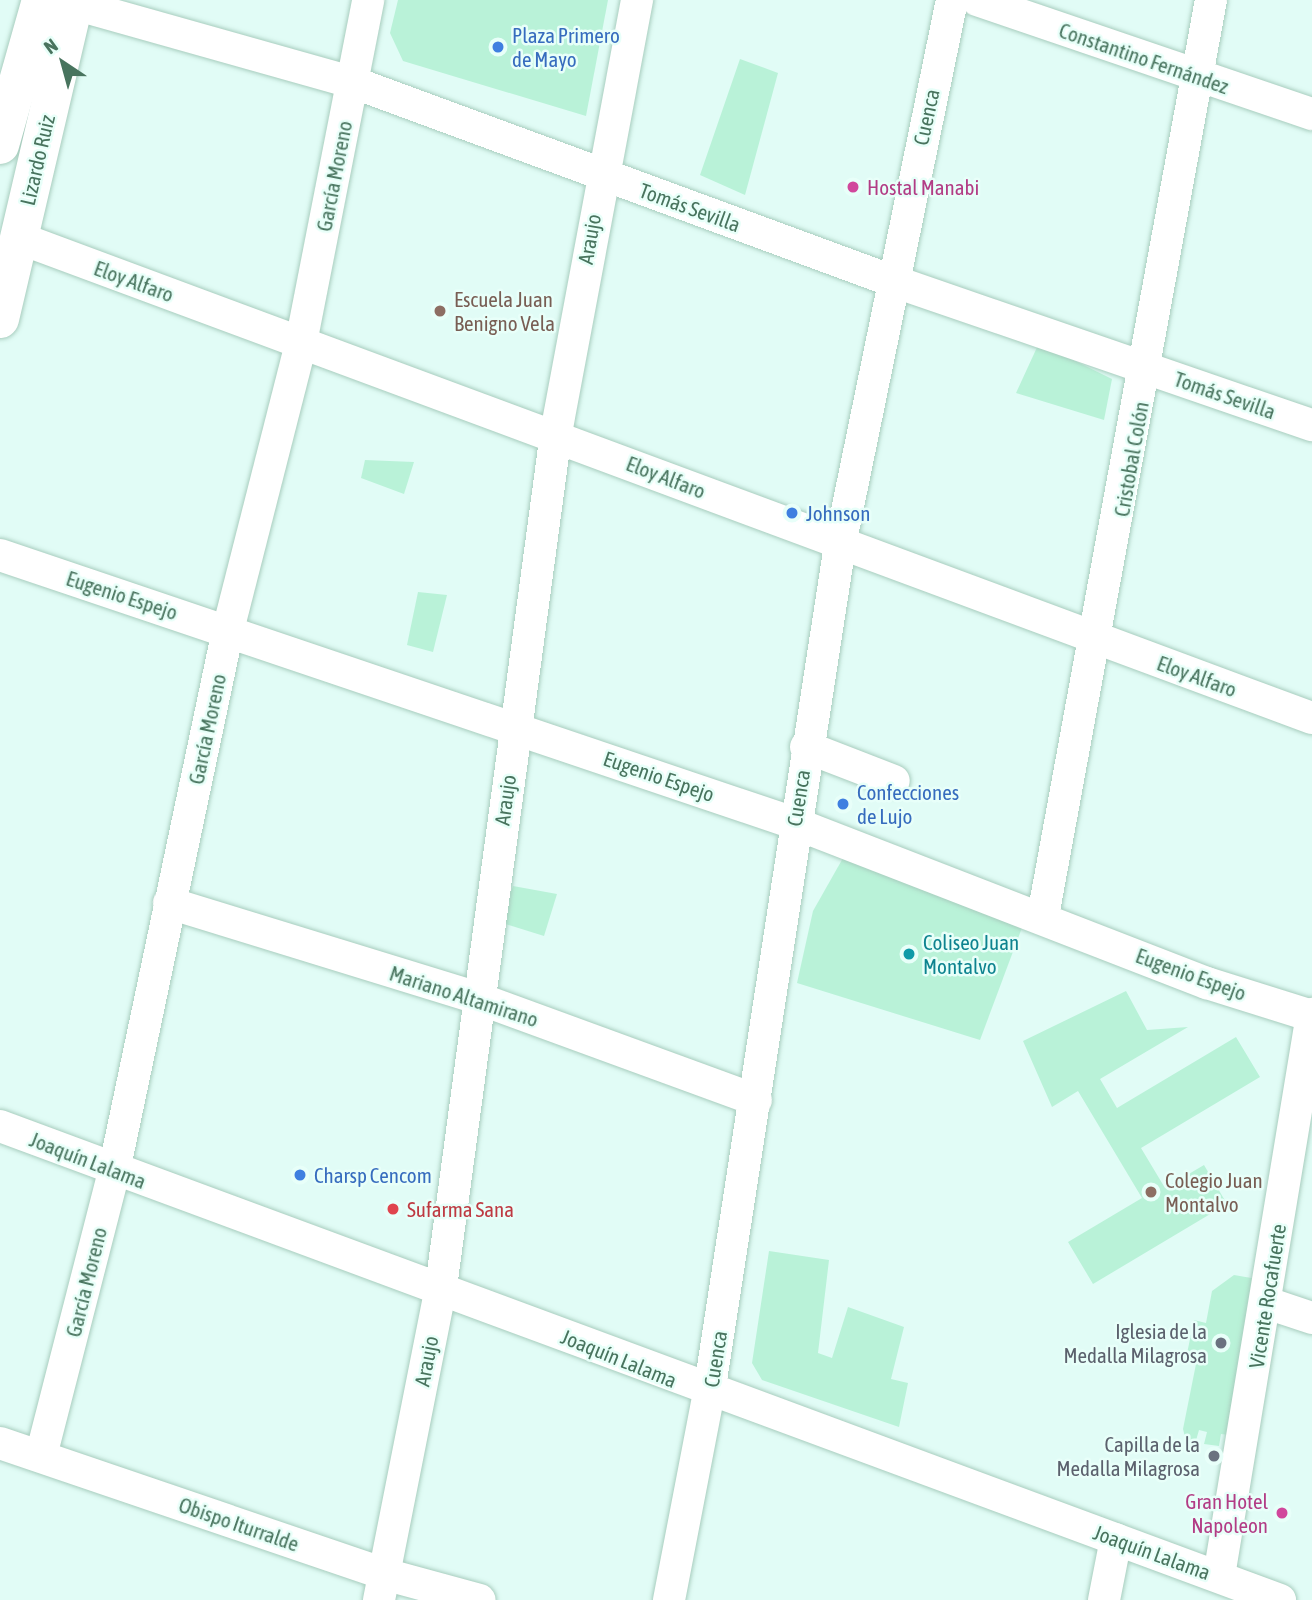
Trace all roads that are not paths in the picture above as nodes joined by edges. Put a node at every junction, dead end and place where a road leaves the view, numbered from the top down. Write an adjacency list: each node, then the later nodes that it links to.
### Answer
1 (368, 0): 8 (street, García Moreno)
2 (637, 0): 11 (street, Araujo)
3 (952, 0): 13 (street, Cuenca)
4 (977, 0): 7 (street, Constantino Fernández)
5 (1211, 0): 7 (street, Cristobal Colón)
6 (64, 1): 8 (street, Tomás Sevilla); 10 (main road, Lizardo Ruiz); 12 (main road, Lizardo Ruiz)
7 (1199, 77): 9 (street, Constantino Fernández); 16 (street, Cristobal Colón)
8 (352, 82): 11 (street, Tomás Sevilla); 15 (street, García Moreno)
9 (1312, 114)
10 (0, 145)
11 (600, 175): 13 (street, Tomás Sevilla); 18 (street, Araujo)
12 (19, 238): 14 (main road, Lizardo Ruiz); 15 (street, Eloy Alfaro)
13 (890, 280): 16 (street, Tomás Sevilla); 19 (street, Cuenca)
14 (0, 319)
15 (301, 343): 18 (street, Eloy Alfaro); 21 (street, García Moreno)
16 (1147, 368): 17 (street, Tomás Sevilla); 22 (street, Cristobal Colón)
17 (1312, 425)
18 (556, 433): 19 (street, Eloy Alfaro); 24 (street, Araujo)
19 (840, 545): 22 (street, Eloy Alfaro); 25 (street, Cuenca)
20 (0, 555): 21 (street, Eugenio Espejo)
21 (228, 630): 24 (street, Eugenio Espejo); 28 (street, García Moreno)
22 (1098, 640): 23 (street, Eloy Alfaro); 29 (street, Cristobal Colón)
23 (1312, 718)
24 (516, 726): 27 (street, Eugenio Espejo); 30 (street, Araujo)
25 (806, 747): 26 (street); 27 (street, Cuenca)
26 (894, 781)
27 (794, 823): 29 (street, Eugenio Espejo); 32 (street, Cuenca)
28 (169, 902): 30 (street, Mariano Altamirano); 34 (street, García Moreno)
29 (1043, 916): 31 (street, Eugenio Espejo)
30 (477, 998): 32 (street, Mariano Altamirano); 35 (street, Araujo)
31 (1312, 1016): 36 (street, Vicente Rocafuerte)
32 (756, 1100): 38 (street, Cuenca)
33 (0, 1126): 34 (street, Joaquín Lalama)
34 (114, 1171): 35 (street, Joaquín Lalama); 40 (street, García Moreno)
35 (441, 1287): 38 (street, Joaquín Lalama); 43 (street, Araujo)
36 (1267, 1303): 37 (street); 42 (street, Vicente Rocafuerte)
37 (1312, 1318)
38 (709, 1393): 41 (street, Joaquín Lalama); 45 (street, Cuenca)
39 (0, 1443): 40 (street, Obispo Iturralde)
40 (41, 1456): 43 (street, Obispo Iturralde)
41 (1116, 1539): 42 (street, Joaquín Lalama); 46 (street)
42 (1219, 1576): 47 (street, Joaquín Lalama)
43 (382, 1587): 44 (street, Obispo Iturralde)
44 (480, 1600)
45 (669, 1600)
46 (1104, 1600)
47 (1280, 1600)

